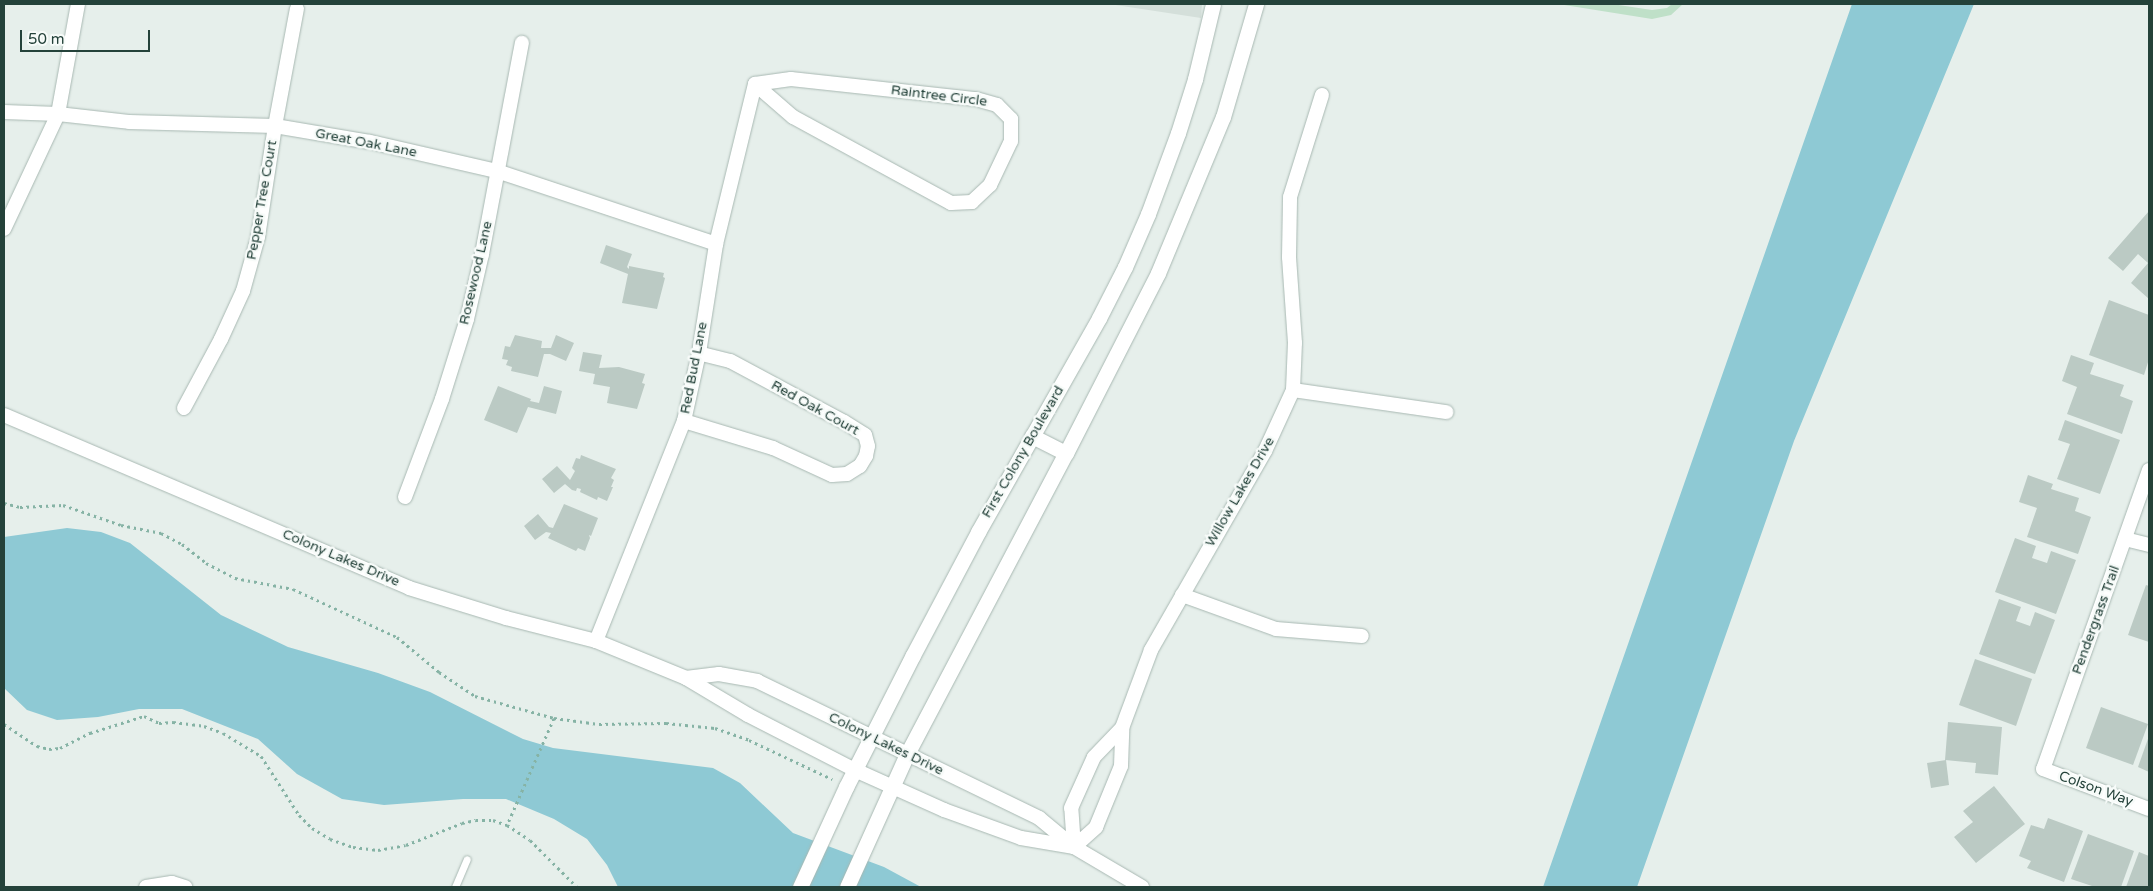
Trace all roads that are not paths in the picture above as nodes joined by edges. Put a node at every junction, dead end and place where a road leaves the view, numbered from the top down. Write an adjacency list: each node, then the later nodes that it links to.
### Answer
1 (78, 4): 9 (street)
2 (1213, 4): 20 (main road, First Colony Boulevard)
3 (1256, 4): 21 (main road)
4 (297, 9): 10 (street, Pepper Tree Court)
5 (522, 43): 11 (street, Rosewood Lane)
6 (755, 84): 6 (street, Raintree Circle); 13 (street, Red Bud Lane)
7 (1322, 95): 15 (street, Willow Lakes Drive)
8 (4, 112): 9 (street, Great Oak Lane)
9 (58, 114): 10 (street, Great Oak Lane); 12 (street)
10 (275, 126): 11 (street, Great Oak Lane); 16 (street, Pepper Tree Court)
11 (497, 171): 13 (street, Great Oak Lane); 23 (street, Rosewood Lane)
12 (4, 229)
13 (716, 244): 14 (street, Red Bud Lane)
14 (699, 353): 19 (street, Red Bud Lane); 19 (street, Red Oak Court)
15 (1293, 390): 17 (street); 26 (street, Willow Lakes Drive)
16 (184, 408)
17 (1446, 412)
18 (4, 416): 28 (street, Colony Lakes Drive)
19 (684, 421): 28 (street, Red Bud Lane)
20 (1032, 436): 21 (main road); 31 (main road, First Colony Boulevard)
21 (1066, 453): 32 (main road)
22 (2149, 470): 24 (street, Pendergrass Trail)
23 (405, 497)
24 (2125, 539): 25 (street); 33 (street, Pendergrass Trail)
25 (2149, 545)
26 (1182, 595): 27 (street); 30 (street, Willow Lakes Drive)
27 (1362, 636)
28 (596, 641): 29 (street, Colony Lakes Drive)
29 (686, 678): 31 (street, Colony Lakes Drive); 34 (street, Colony Lakes Drive)
30 (1122, 728): 37 (street, Willow Lakes Drive); 37 (street, Willow Lakes Drive)
31 (872, 737): 32 (street, Colony Lakes Drive); 34 (main road, First Colony Boulevard)
32 (907, 754): 35 (main road); 37 (street, Colony Lakes Drive)
33 (2043, 769): 36 (street, Colson Way)
34 (855, 770): 35 (street, Colony Lakes Drive); 42 (main road, First Colony Boulevard)
35 (892, 786): 37 (street, Colony Lakes Drive); 43 (main road)
36 (2149, 809)
37 (1074, 847): 44 (street, Colony Lakes Drive)
38 (466, 859): 41 (lane)
39 (146, 887): 40 (street)
40 (185, 887)
41 (455, 887)
42 (800, 887)
43 (848, 887)
44 (1142, 887)

